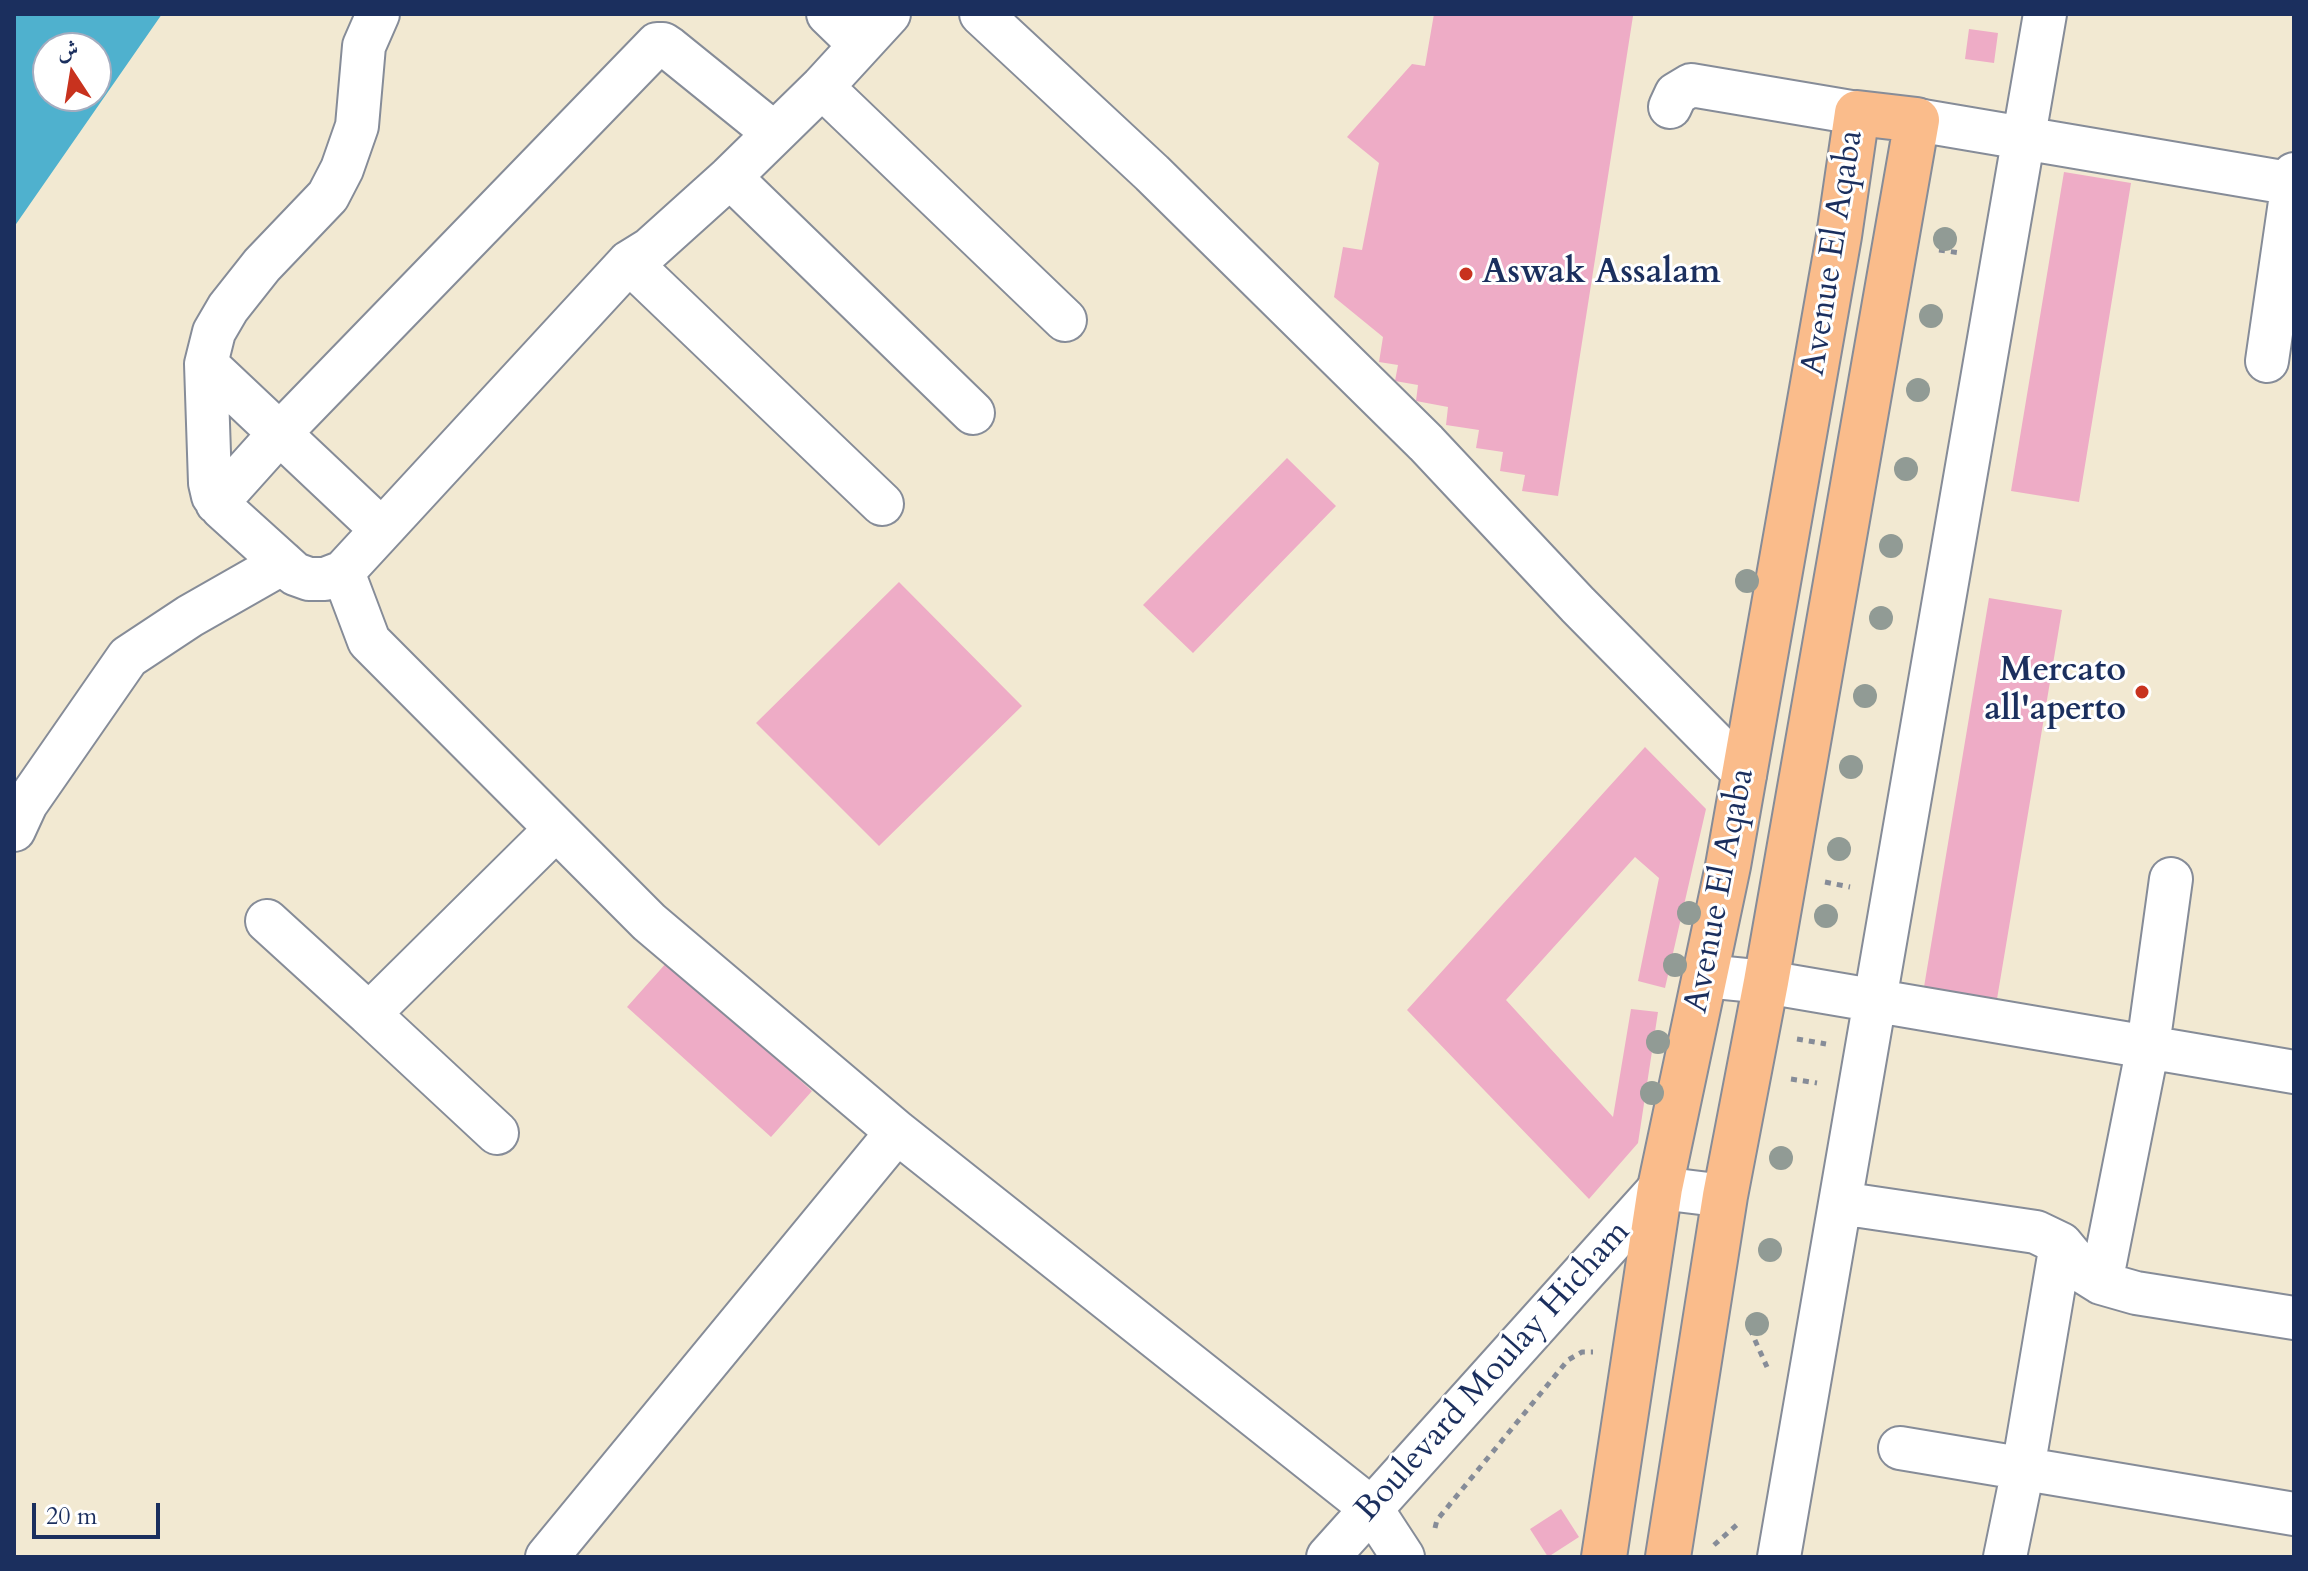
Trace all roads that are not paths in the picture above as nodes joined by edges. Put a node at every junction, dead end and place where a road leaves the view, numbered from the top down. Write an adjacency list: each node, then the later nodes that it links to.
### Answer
1 (378, 14): 18 (street)
2 (828, 14): 6 (street)
3 (889, 14): 6 (street)
4 (981, 14): 26 (street)
5 (2045, 14): 12 (street)
6 (860, 45): 7 (street)
7 (822, 87): 11 (street); 16 (street)
8 (1670, 107): 9 (street)
9 (1857, 113): 10 (main road, Avenue El Aqaba); 26 (main road, Avenue El Aqaba)
10 (1917, 120): 12 (street); 32 (main road, Avenue El Aqaba)
11 (774, 133): 13 (street); 20 (street)
12 (2026, 137): 14 (street); 33 (street)
13 (730, 177): 15 (street); 19 (street)
14 (2294, 181): 17 (street)
15 (629, 262): 22 (street); 23 (street)
16 (1065, 320)
17 (2267, 361)
18 (206, 364): 20 (street); 21 (street)
19 (973, 413)
20 (279, 434): 21 (street); 23 (street)
21 (217, 503): 24 (street)
22 (882, 504)
23 (381, 529): 25 (street)
24 (283, 563): 25 (street); 28 (street)
25 (343, 572): 27 (street)
26 (1745, 774): 31 (main road, Avenue El Aqaba)
27 (556, 829): 34 (street); 37 (street)
28 (14, 830)
29 (2171, 879): 35 (street)
30 (267, 921): 34 (street)
31 (1705, 976): 32 (street); 39 (main road, Avenue El Aqaba)
32 (1766, 982): 33 (street); 40 (main road, Avenue El Aqaba)
33 (1874, 1000): 35 (street); 41 (street)
34 (369, 1014): 38 (street)
35 (2148, 1046): 36 (street); 43 (street)
36 (2294, 1072)
37 (897, 1132): 47 (street); 51 (street)
38 (497, 1133)
39 (1660, 1188): 40 (street); 47 (street, Boulevard Moulay Hicham); 53 (main road, Avenue El Aqaba)
40 (1725, 1196): 50 (main road, Avenue El Aqaba)
41 (1840, 1203): 42 (street); 54 (street)
42 (2061, 1244): 43 (street); 46 (street)
43 (2101, 1283): 44 (street)
44 (2292, 1307)
45 (1900, 1448): 46 (street)
46 (2023, 1469): 48 (street); 55 (street)
47 (1371, 1508): 49 (street); 52 (street, Boulevard Moulay Hicham)
48 (2294, 1514)
49 (1419, 1544)
50 (1688, 1553)
51 (547, 1557)
52 (1328, 1557)
53 (1604, 1557)
54 (1779, 1557)
55 (2005, 1557)

